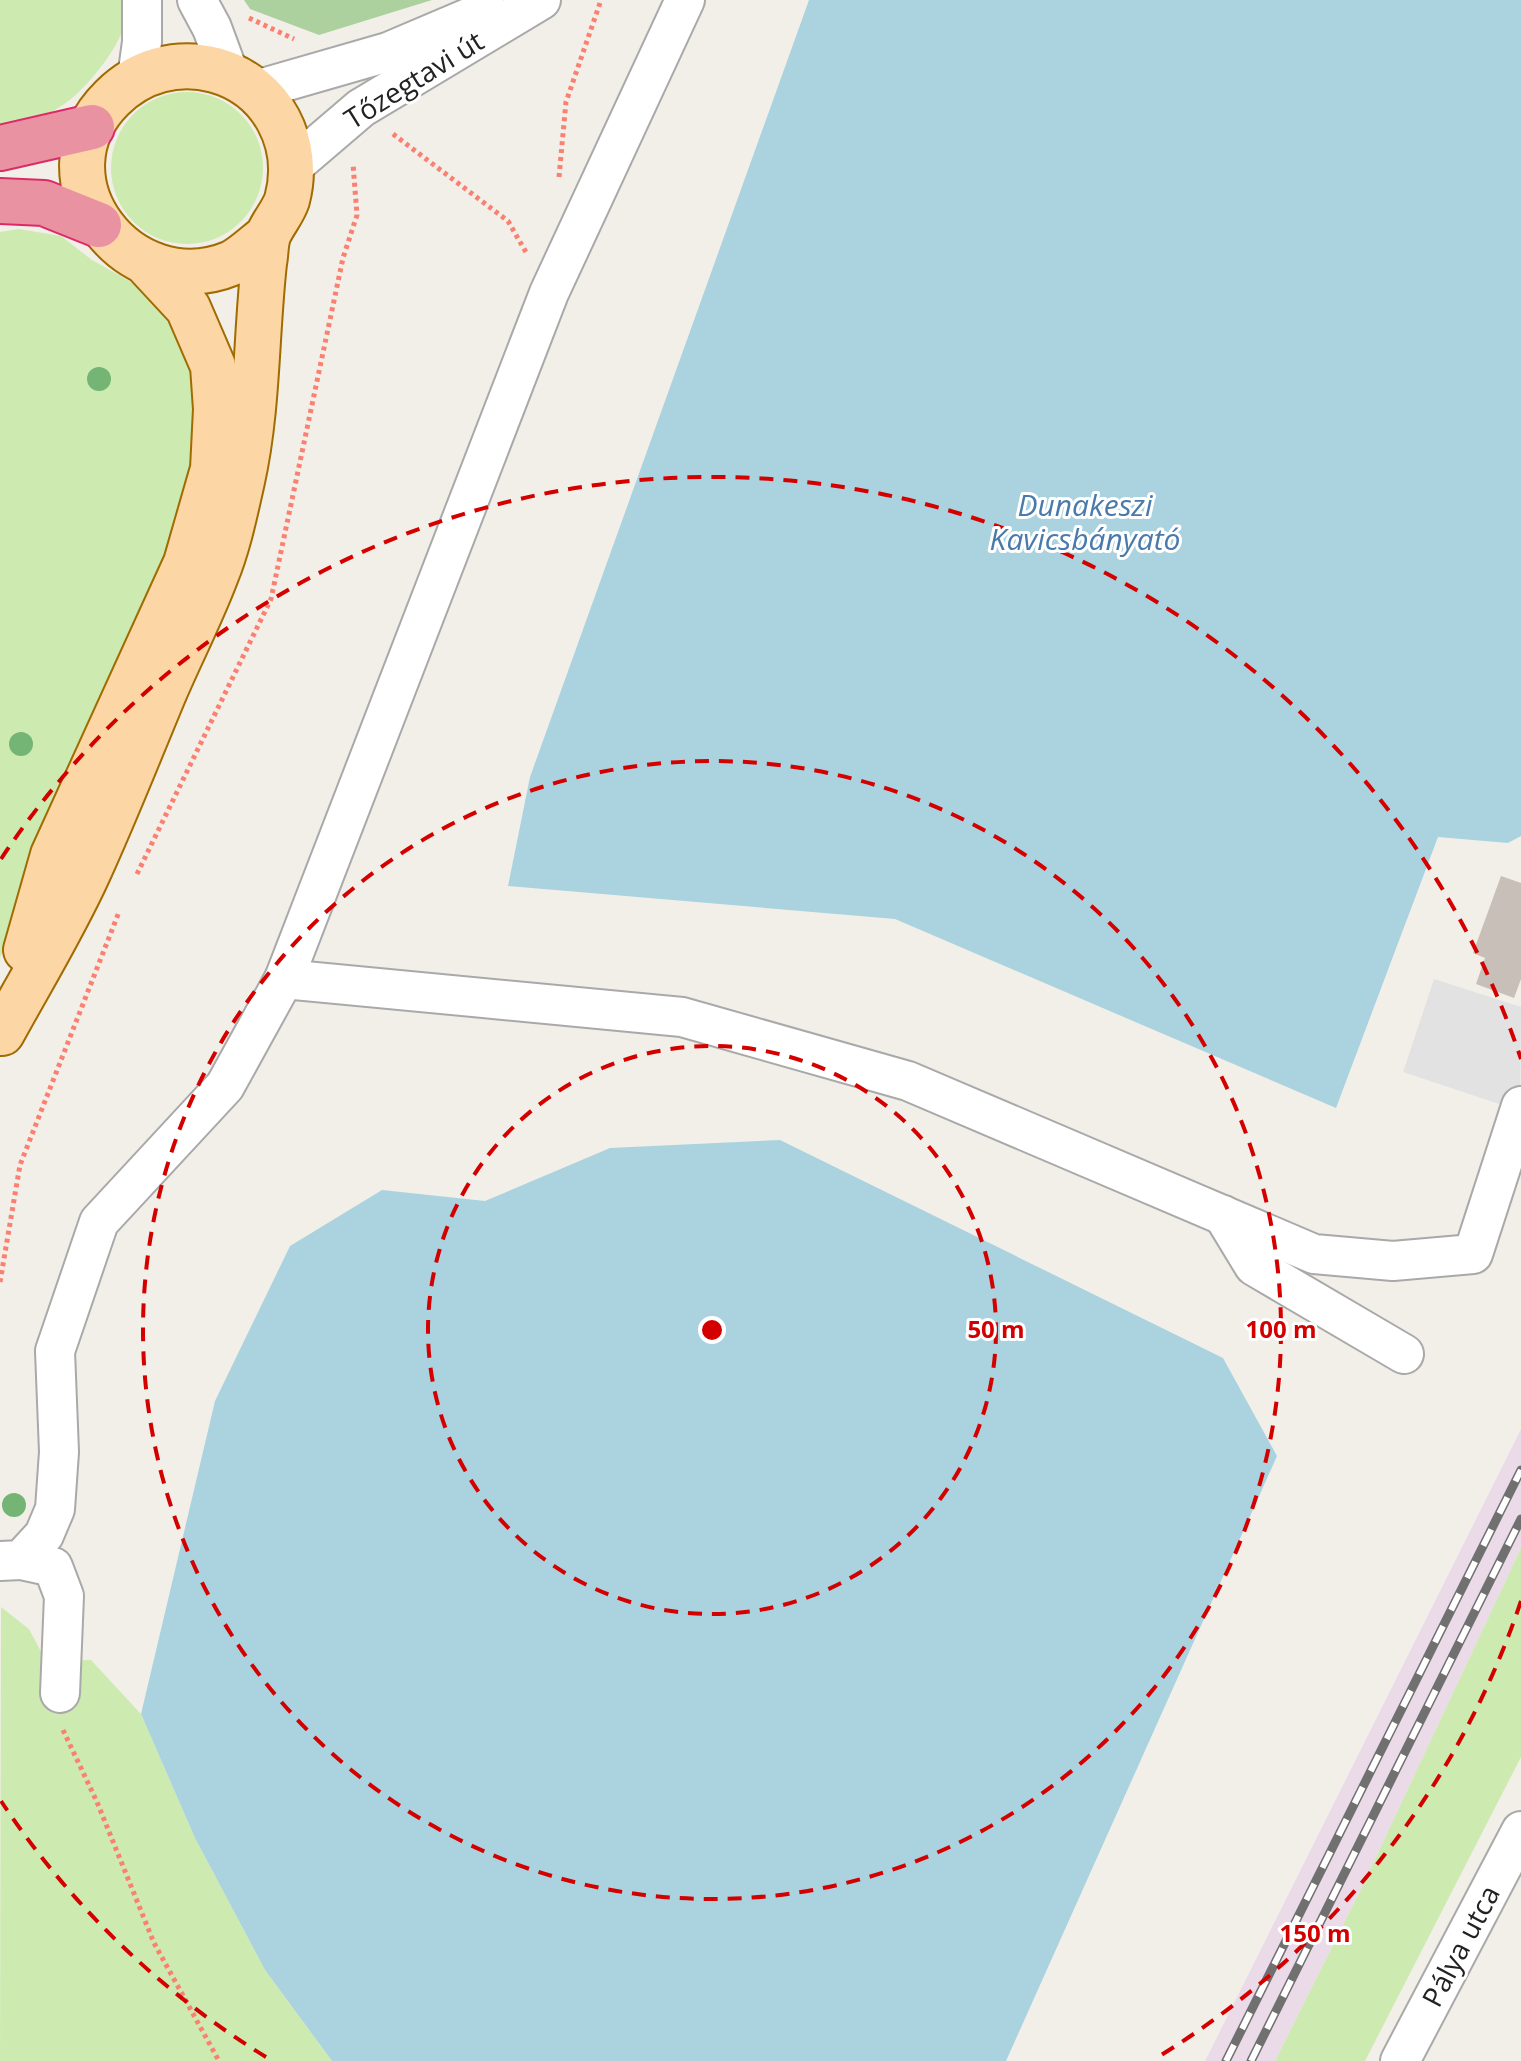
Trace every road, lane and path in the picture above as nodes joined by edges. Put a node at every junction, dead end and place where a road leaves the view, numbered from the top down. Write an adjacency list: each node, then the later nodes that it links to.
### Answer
1 (142, 0): 7 (street)
2 (197, 0): 8 (street)
3 (512, 0): 8 (street, Tőzegtavi út)
4 (541, 0): 11 (street, Tőzegtavi út)
5 (601, 0): 12 (path)
6 (685, 0): 17 (street)
7 (137, 78): 8 (main road); 9 (main road)
8 (242, 82): 11 (main road)
9 (92, 127): 10 (highway); 14 (main road)
10 (0, 148)
11 (292, 167): 15 (main road)
12 (558, 190)
13 (0, 201): 14 (highway)
14 (99, 225): 16 (main road)
15 (268, 236): 16 (main road); 18 (main road)
16 (149, 266): 18 (main road)
17 (284, 979): 20 (street); 22 (street)
18 (1, 1036)
19 (1521, 1106): 20 (street)
20 (1223, 1215): 21 (street)
21 (1404, 1354)
22 (11, 1560): 23 (street)
23 (60, 1693): 25 (path)
24 (1521, 1831): 26 (street, Pálya utca)
25 (219, 2061)
26 (1400, 2061)

